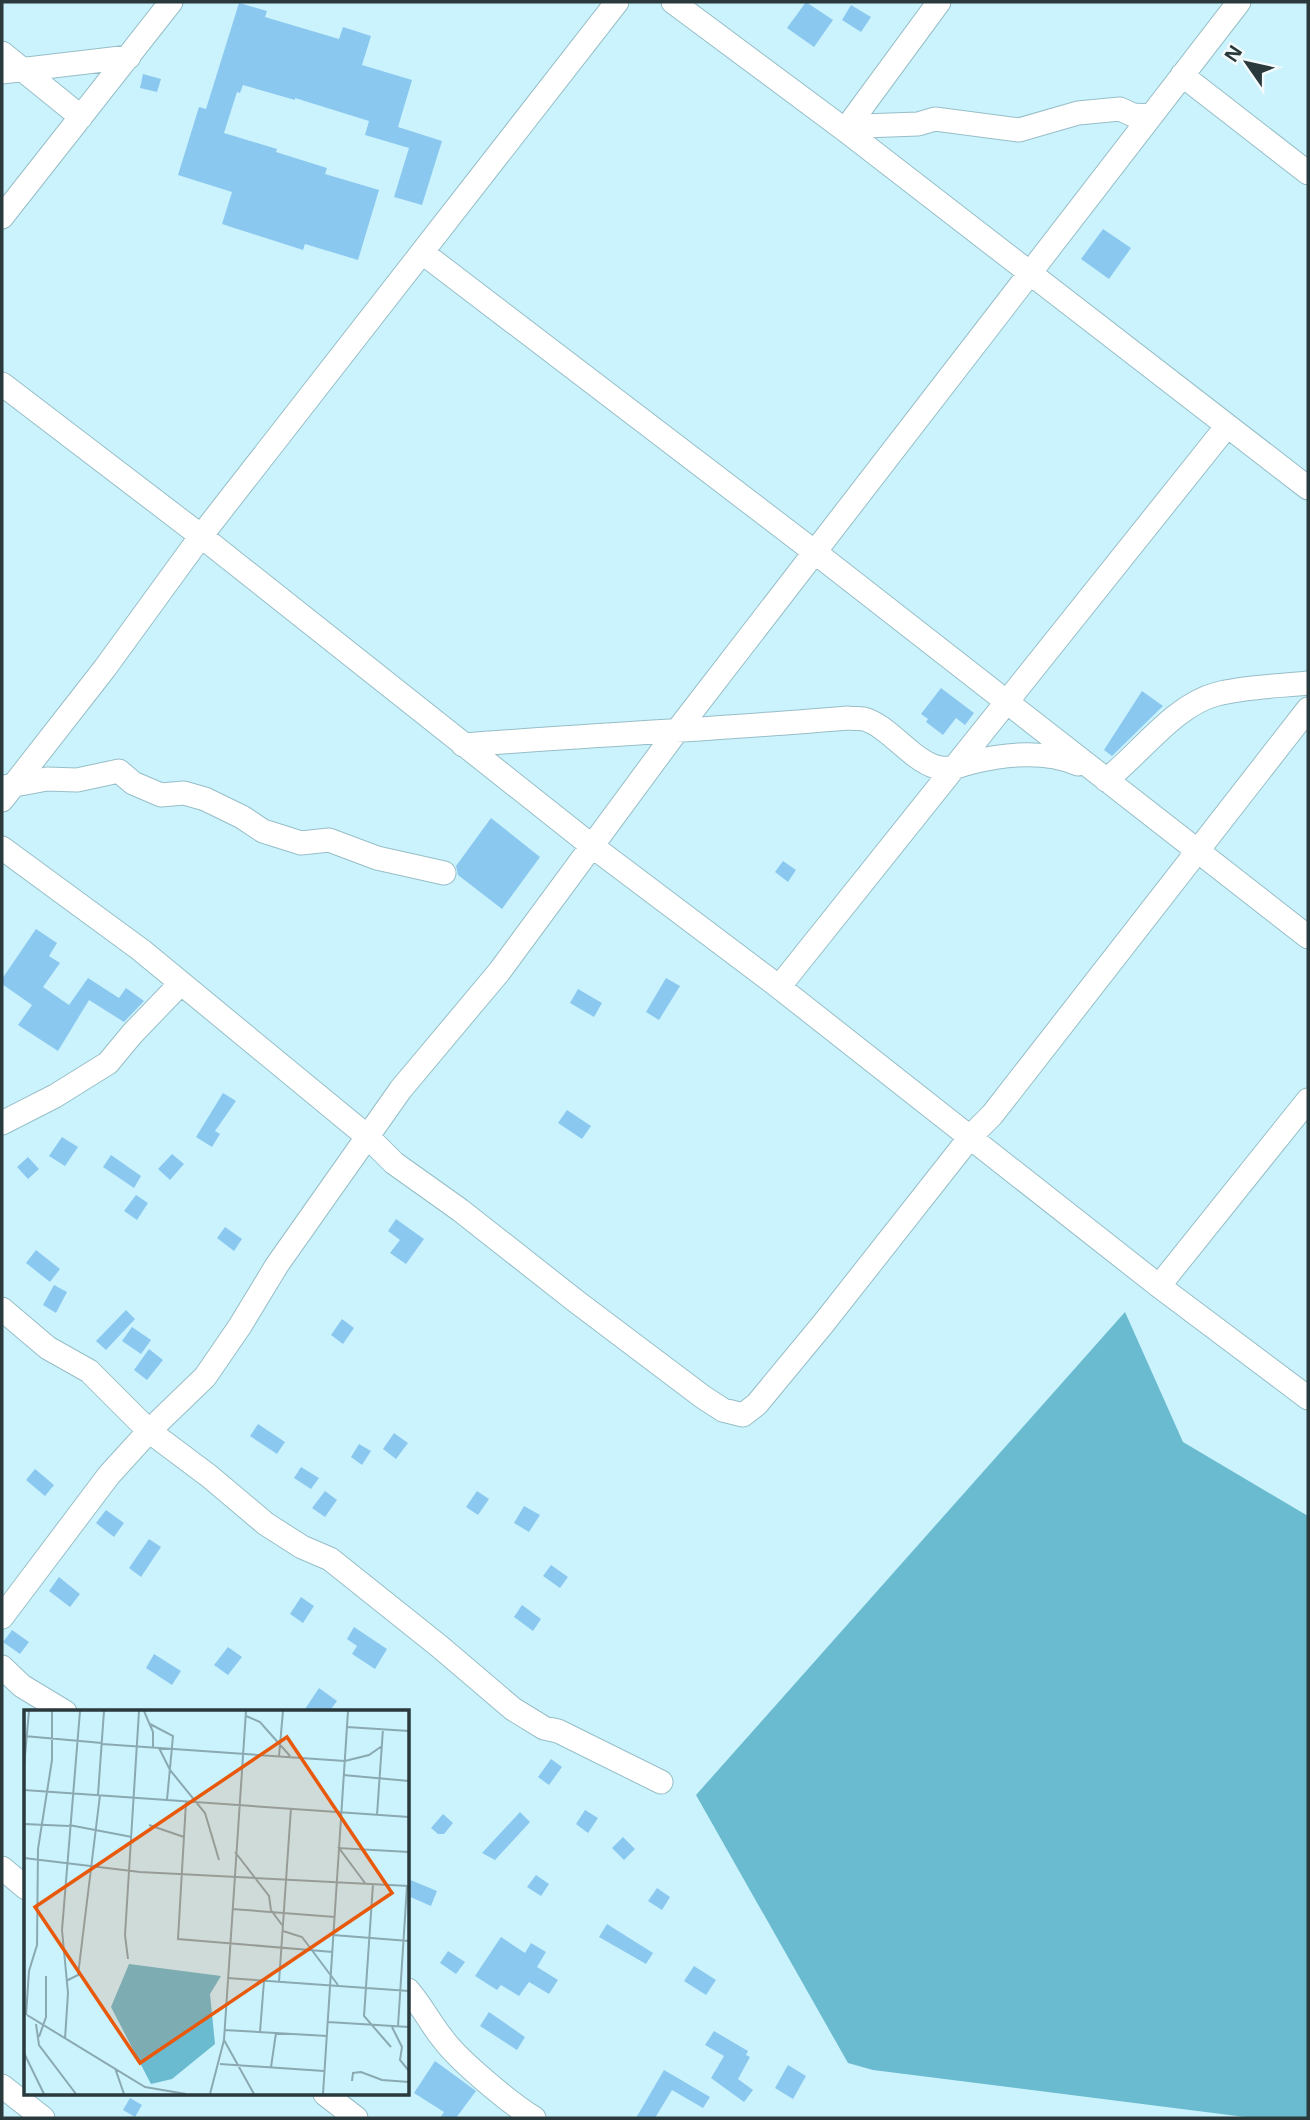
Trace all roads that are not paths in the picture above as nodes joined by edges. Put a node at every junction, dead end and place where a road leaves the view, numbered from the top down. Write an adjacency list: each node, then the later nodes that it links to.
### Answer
1 (171, 2): 7 (street)
2 (617, 2): 15 (street)
3 (673, 2): 12 (street)
4 (939, 2): 12 (street)
5 (1239, 2): 9 (street)
6 (2, 52): 8 (street)
7 (129, 57): 8 (street); 11 (street)
8 (12, 70): 11 (street)
9 (1182, 75): 10 (street); 13 (street)
10 (1151, 116): 12 (street); 16 (street)
11 (81, 117): 14 (street)
12 (845, 130): 16 (street)
13 (1308, 173)
14 (2, 217)
15 (423, 253): 20 (street); 21 (street)
16 (1029, 272): 18 (street); 21 (street)
17 (2, 384): 20 (street)
18 (1227, 426): 19 (street); 23 (street)
19 (1308, 488)
20 (201, 536): 26 (street); 29 (street)
21 (816, 553): 23 (street); 25 (street)
22 (1308, 683): 28 (street)
23 (1005, 701): 27 (street); 28 (street)
24 (1308, 709): 32 (street)
25 (676, 733): 26 (street); 27 (street); 30 (street)
26 (463, 745): 30 (street)
27 (954, 768): 28 (street); 36 (street)
28 (1100, 775): 32 (street)
29 (4, 791): 33 (street)
30 (592, 846): 36 (street); 40 (street)
31 (2, 848): 35 (street)
32 (1197, 849): 34 (street); 39 (street)
33 (444, 873)
34 (1308, 937)
35 (181, 982): 38 (street); 40 (street)
36 (779, 987): 39 (street)
37 (1308, 1100): 41 (street)
38 (2, 1124)
39 (971, 1136): 40 (street); 41 (street)
40 (368, 1137): 44 (street)
41 (1159, 1286): 43 (street)
42 (2, 1309): 44 (street)
43 (1308, 1398)
44 (149, 1431): 45 (street); 48 (street)
45 (2, 1617)
46 (2, 1667): 47 (street)
47 (62, 1710)
48 (661, 1782)
49 (2, 1868): 50 (street)
50 (24, 1886)
51 (410, 1992): 56 (street)
52 (2, 2086): 54 (street)
53 (328, 2096): 55 (street)
54 (43, 2118)
55 (356, 2118)
56 (534, 2118)

